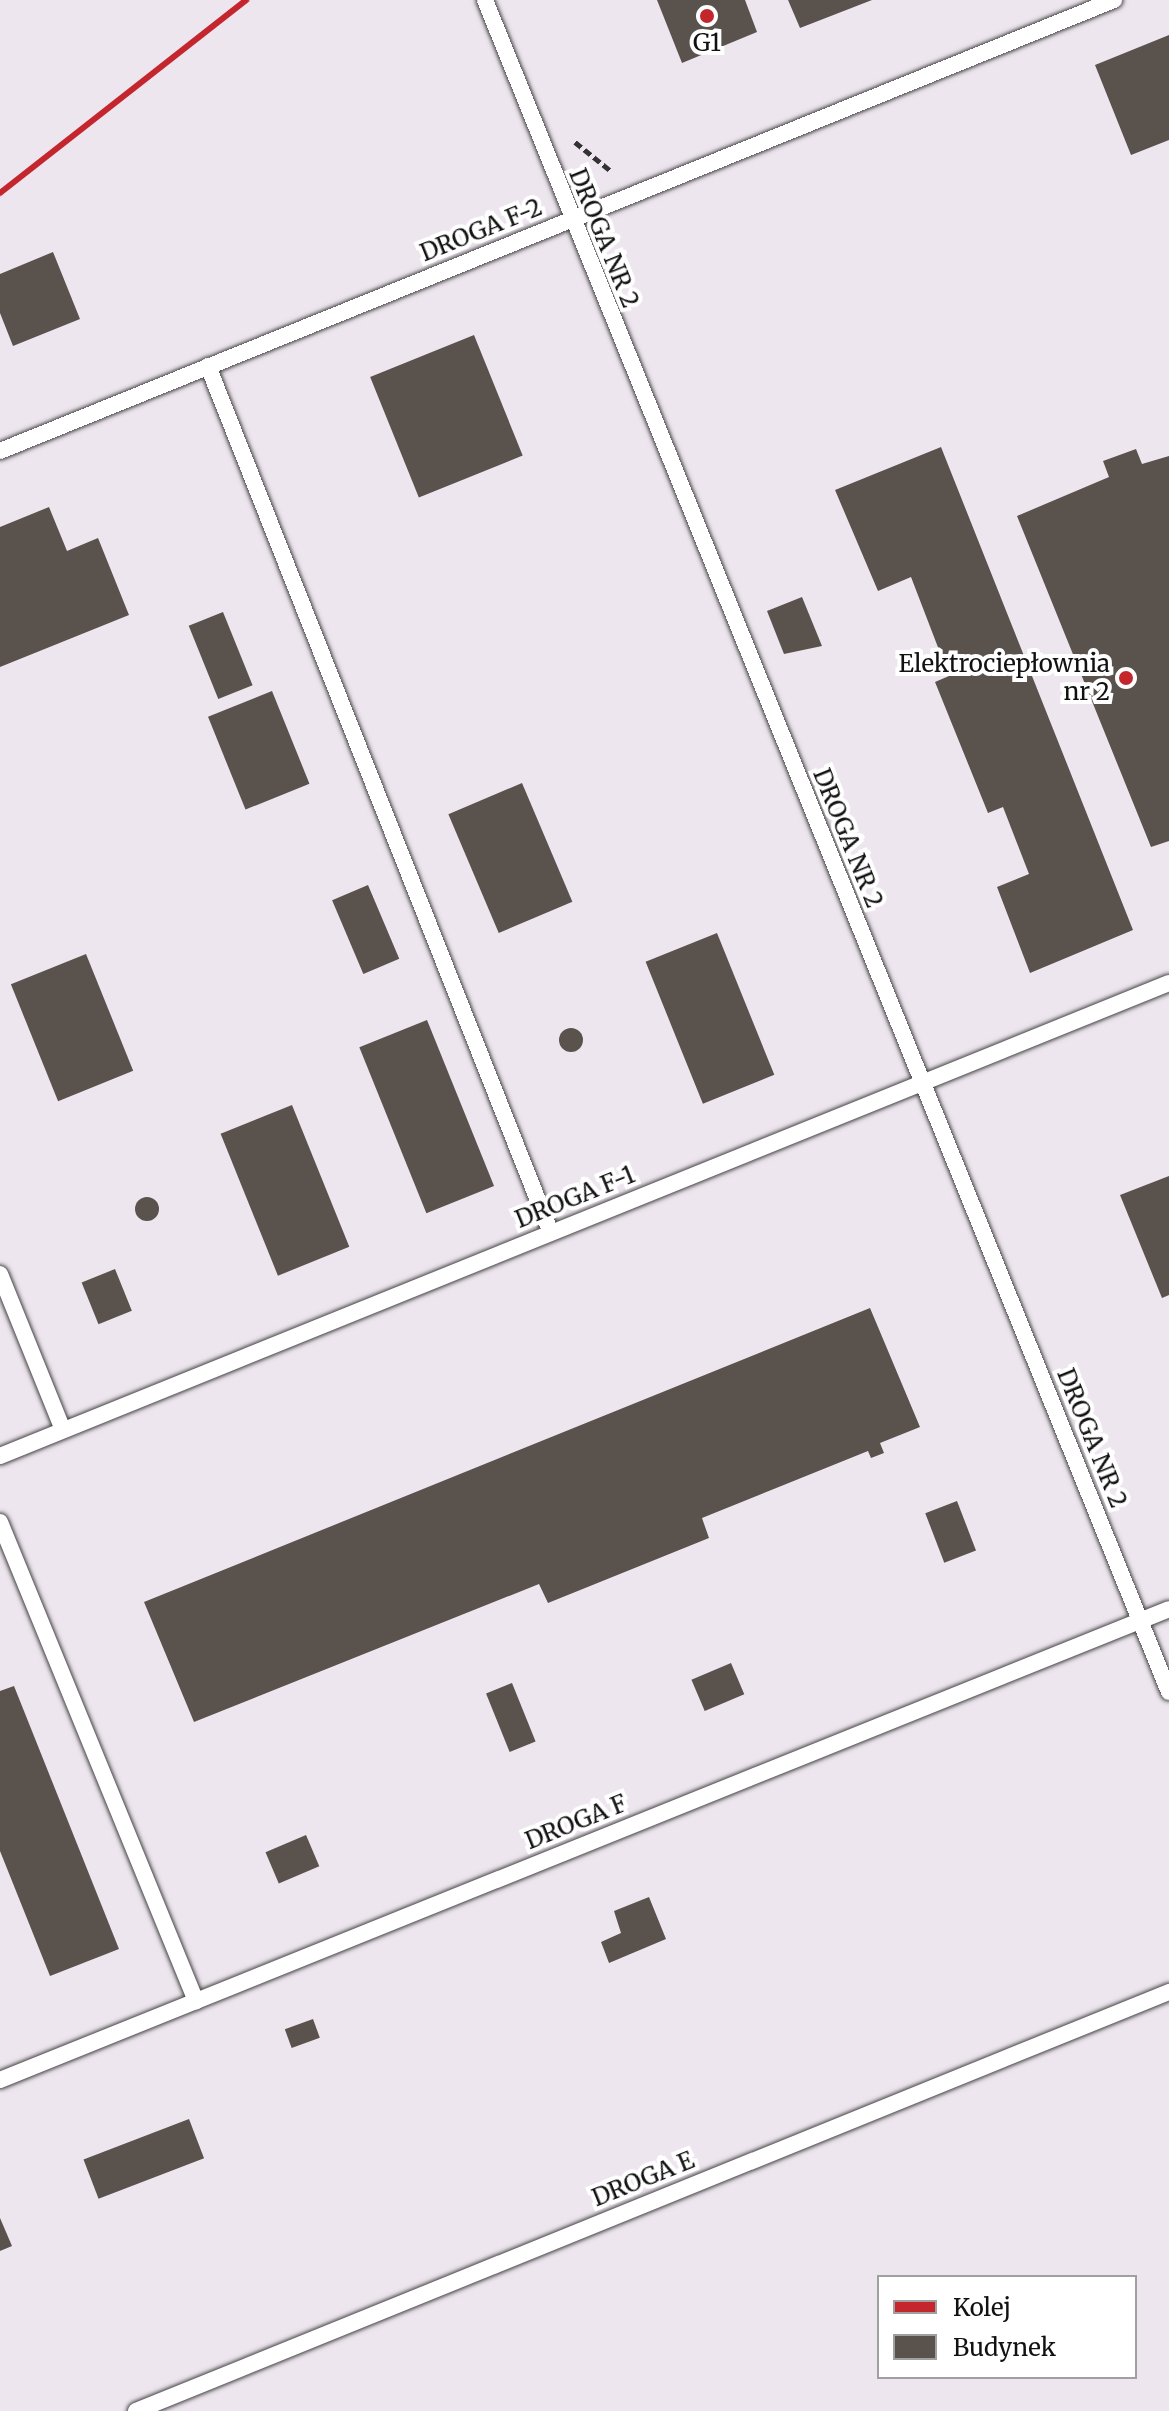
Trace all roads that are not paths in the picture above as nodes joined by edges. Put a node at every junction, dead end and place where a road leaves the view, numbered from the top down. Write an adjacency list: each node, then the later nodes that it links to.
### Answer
1 (485, 0): 3 (lane, DROGA NR 2)
2 (1114, 0): 3 (lane, DROGA F-2)
3 (570, 220): 4 (lane, DROGA F-2); 7 (lane, DROGA NR 2)
4 (208, 366): 5 (lane, DROGA F-2); 8 (lane)
5 (0, 451)
6 (1169, 983): 7 (lane, DROGA F-1)
7 (922, 1083): 8 (lane, DROGA F-1); 14 (lane, DROGA NR 2)
8 (551, 1233): 10 (lane, DROGA F-1)
9 (0, 1274): 10 (lane)
10 (63, 1430): 11 (lane, DROGA F-1)
11 (0, 1456)
12 (0, 1522): 17 (lane)
13 (1169, 1609): 14 (lane, DROGA F)
14 (1140, 1621): 15 (lane, DROGA NR 2); 17 (lane, DROGA F)
15 (1169, 1692)
16 (1169, 1992): 19 (lane, DROGA E)
17 (196, 2001): 18 (lane, DROGA F)
18 (0, 2080)
19 (136, 2411)

